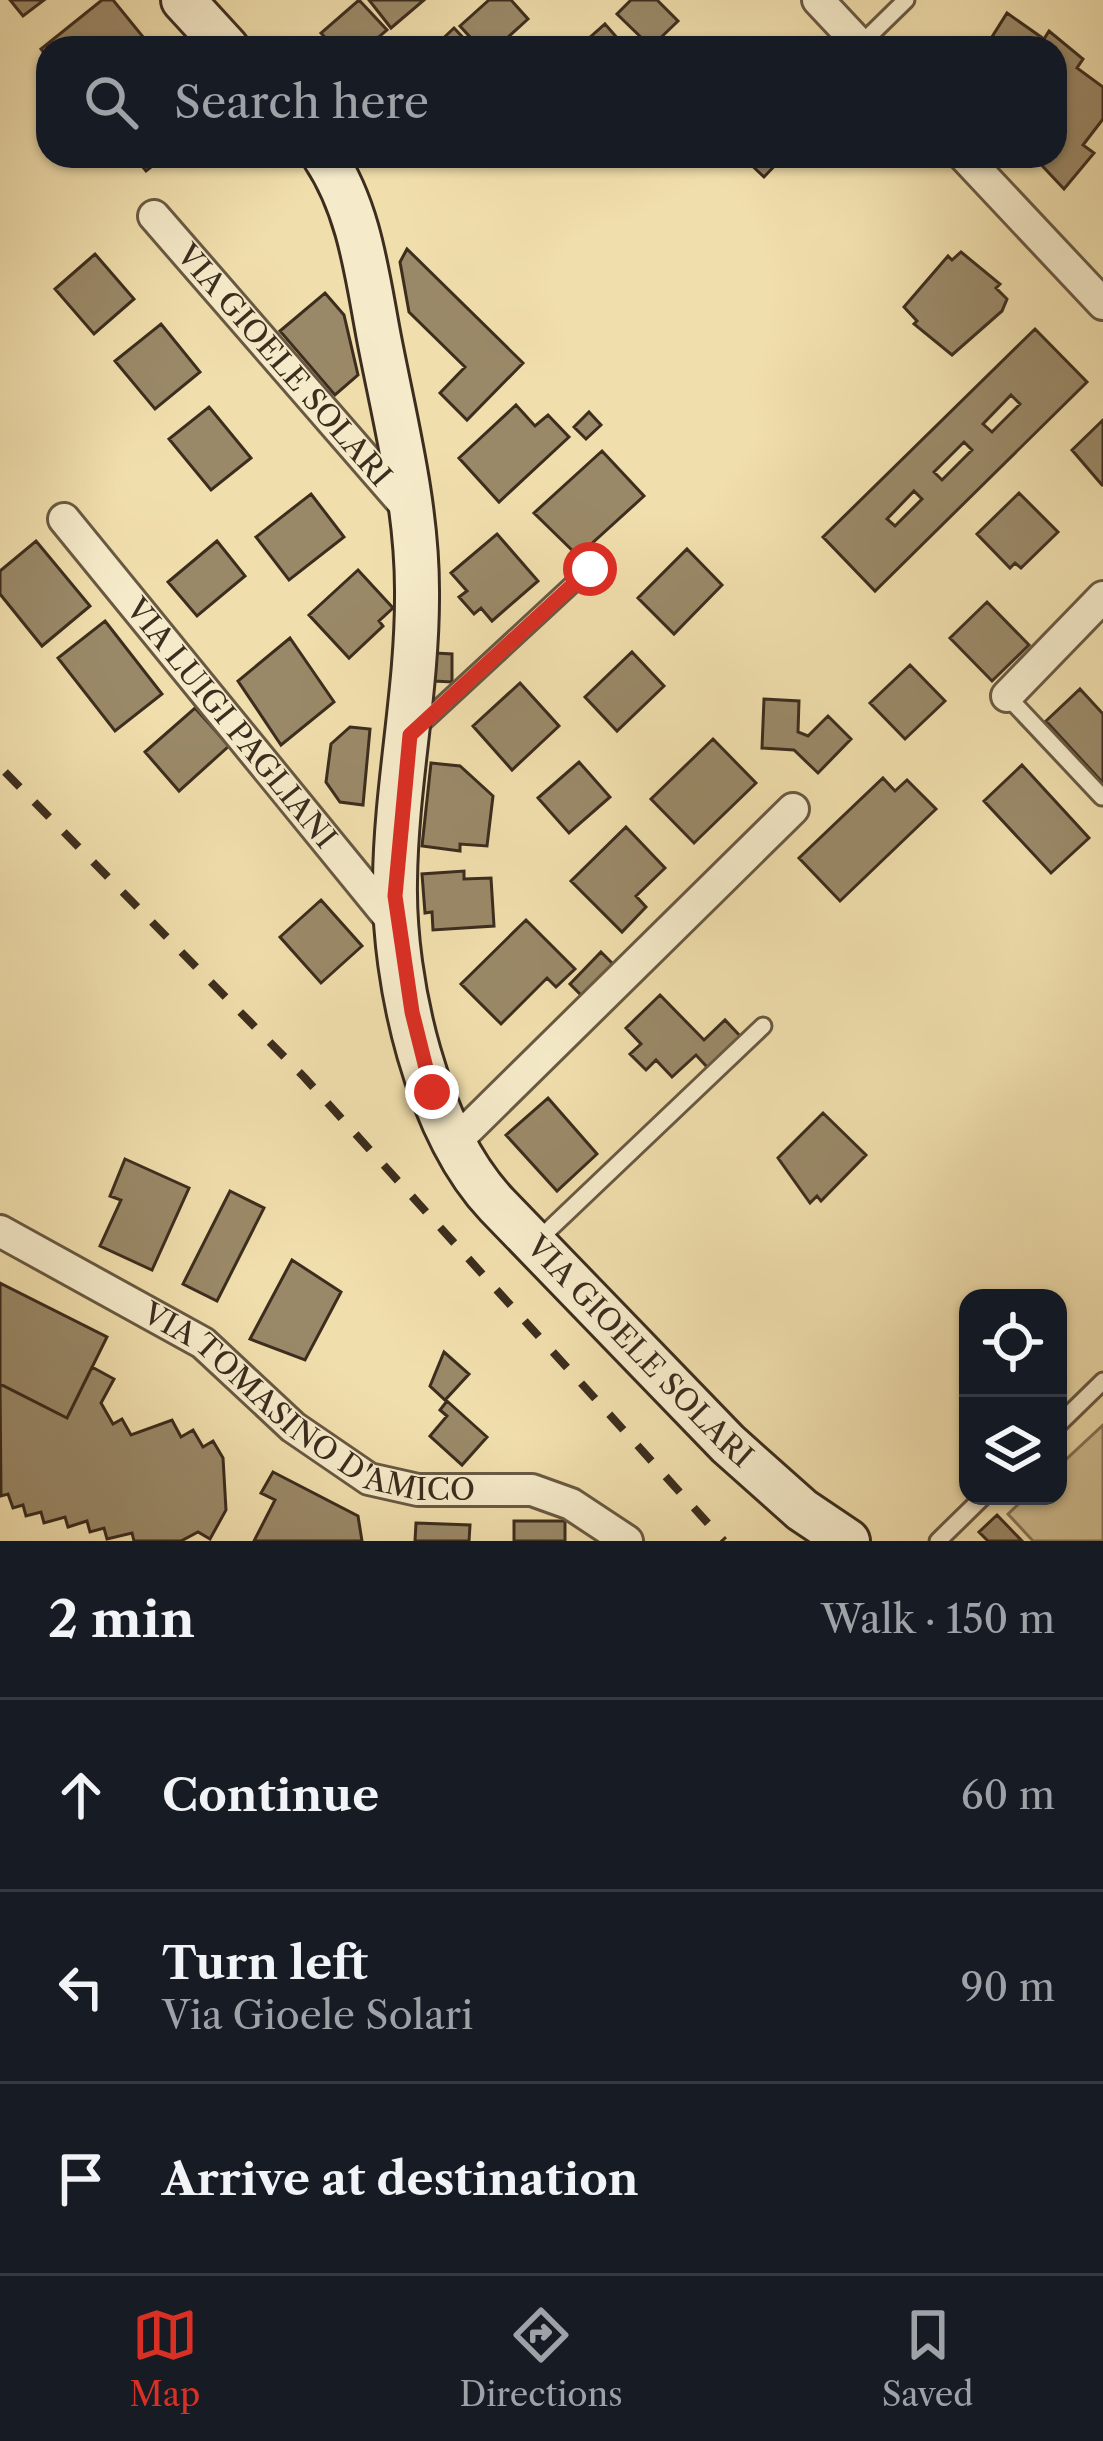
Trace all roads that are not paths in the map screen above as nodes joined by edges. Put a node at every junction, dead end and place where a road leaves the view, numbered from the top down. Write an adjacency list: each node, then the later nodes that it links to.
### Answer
1 (183, 0): 4 (street)
2 (818, 0): 5 (street)
3 (907, 0): 6 (lane)
4 (216, 36)
5 (852, 36)
6 (871, 36)
7 (331, 168): 11 (street, VIA GIOELE SOLARI)
8 (975, 168): 10 (street)
9 (154, 216): 11 (street, VIA GIOELE SOLARI)
10 (1103, 304)
11 (412, 513): 16 (street, VIA GIOELE SOLARI)
12 (64, 519): 19 (street, VIA LUIGI PAGLIANI)
13 (590, 569): 16 (lane)
14 (1103, 597): 15 (street)
15 (1006, 697): 17 (lane)
16 (410, 735): 19 (street, VIA GIOELE SOLARI)
17 (1102, 797)
18 (793, 809): 21 (street)
19 (398, 928): 21 (street, VIA GIOELE SOLARI)
20 (763, 1026): 23 (lane)
21 (452, 1144): 23 (street, VIA GIOELE SOLARI)
22 (0, 1231): 27 (street, VIA TOMASINO D'AMICO)
23 (535, 1244): 28 (street, VIA GIOELE SOLARI)
24 (1103, 1381): 25 (lane)
25 (1067, 1416)
26 (975, 1505): 29 (lane)
27 (627, 1541)
28 (848, 1541)
29 (938, 1541)

